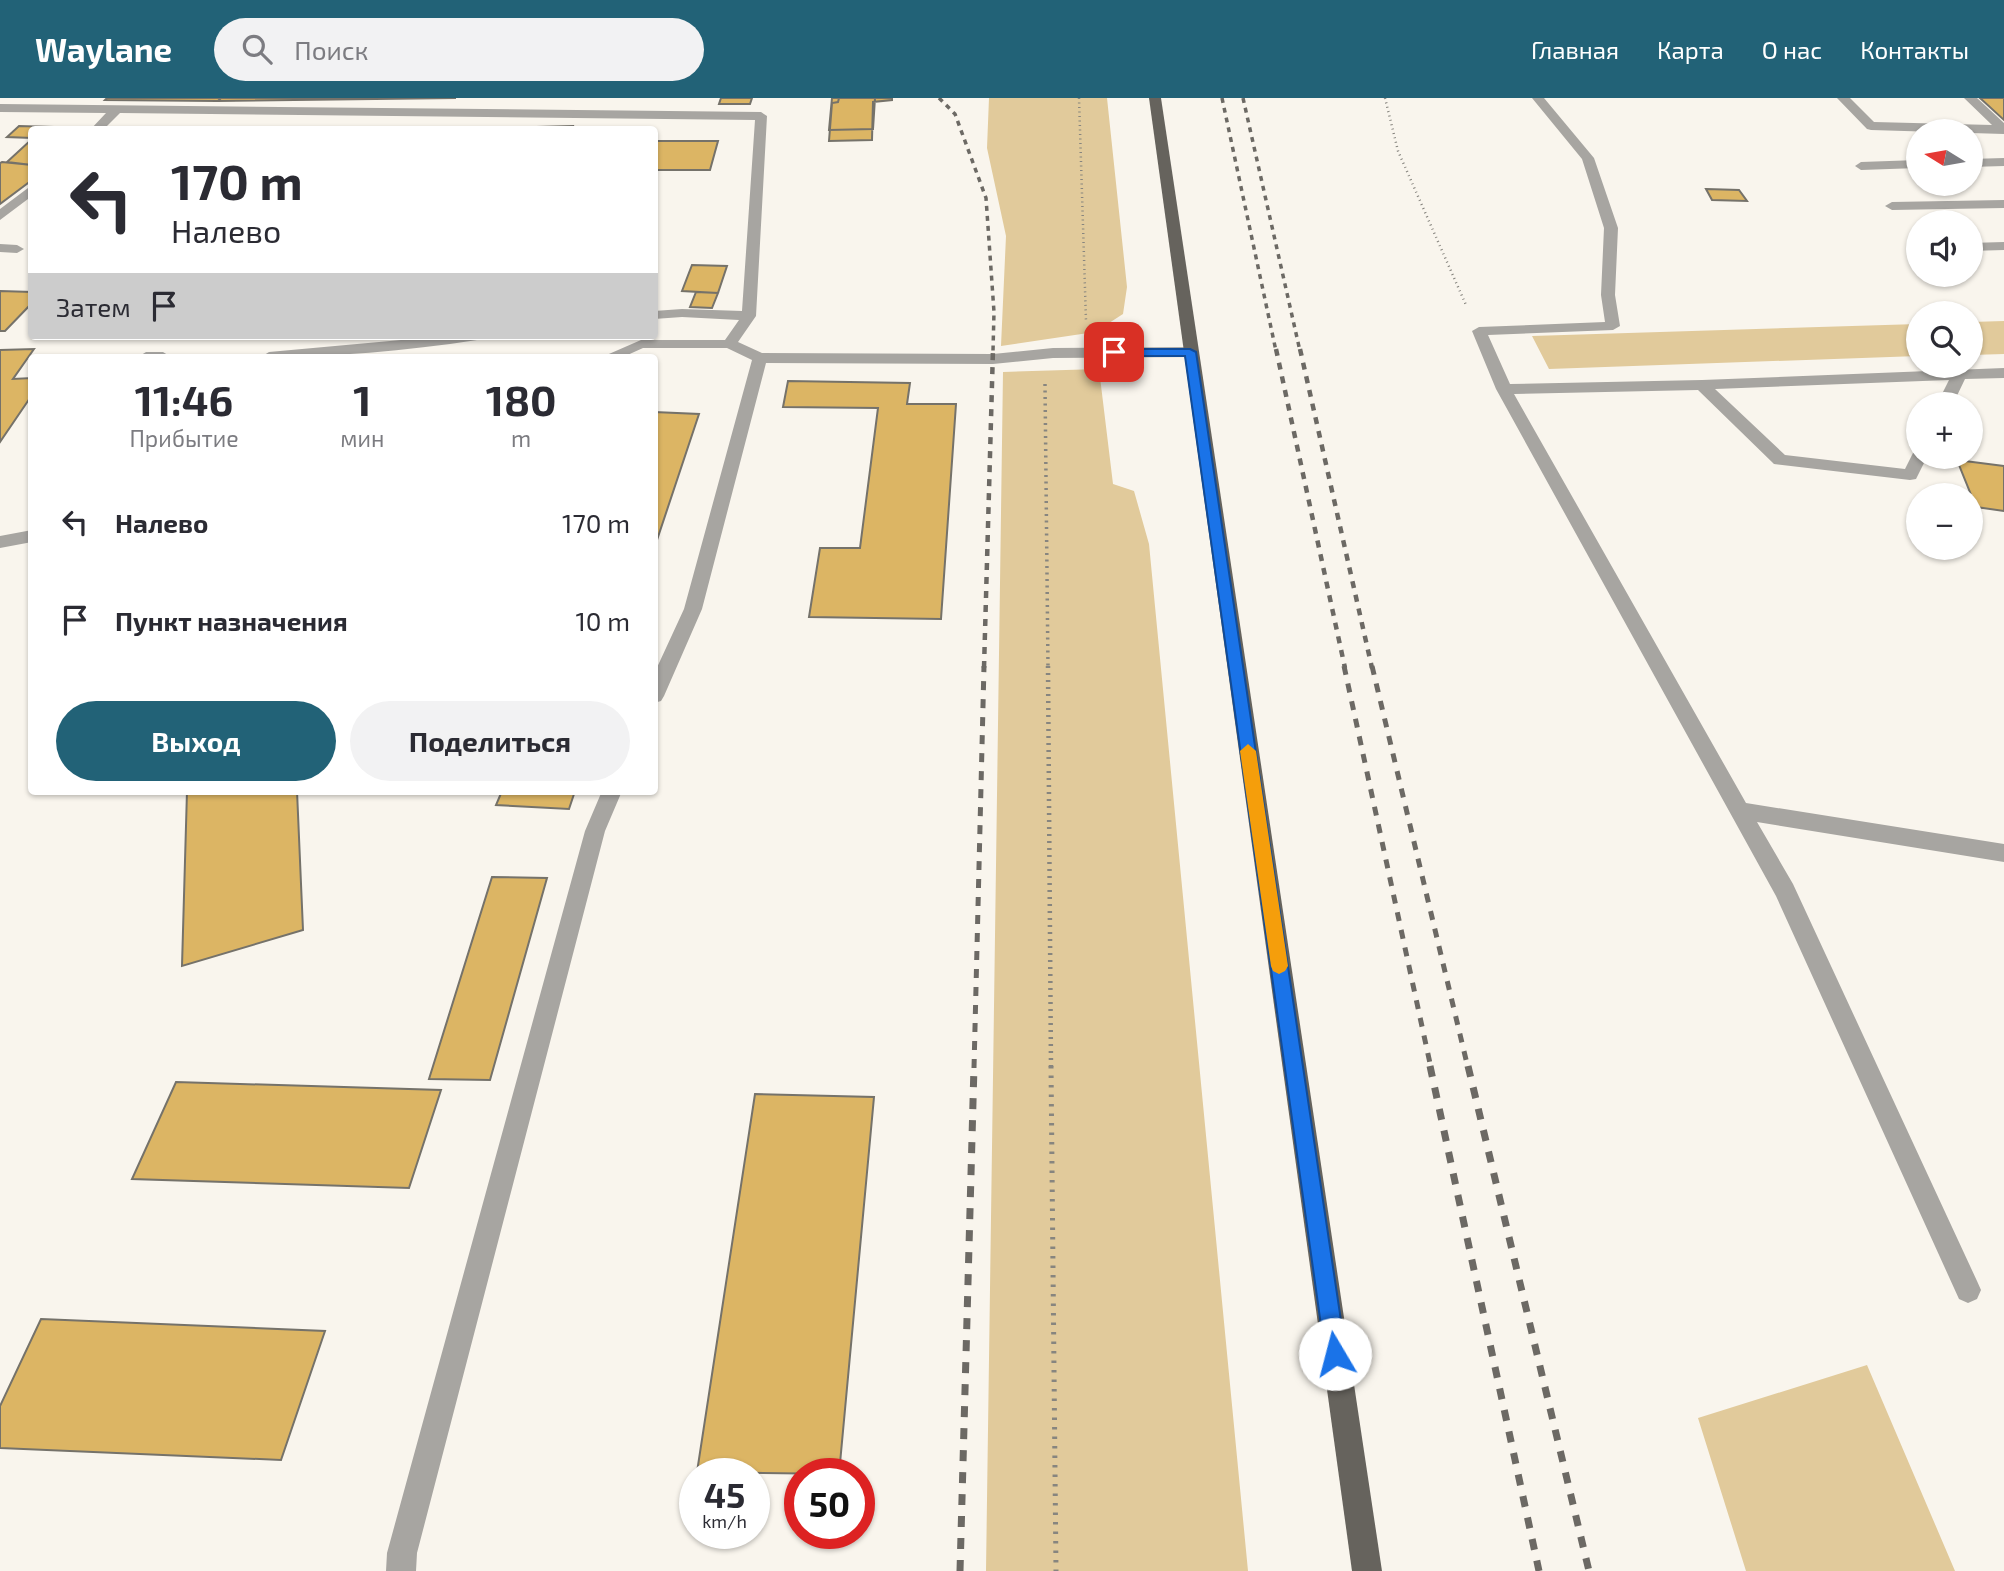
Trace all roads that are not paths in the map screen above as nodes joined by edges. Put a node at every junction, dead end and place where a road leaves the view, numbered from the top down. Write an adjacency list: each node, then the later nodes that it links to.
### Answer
1 (689, 98): 9 (lane)
2 (1154, 98): 29 (main road)
3 (1538, 98): 37 (lane)
4 (1843, 98): 12 (lane)
5 (1970, 98): 12 (lane)
6 (22, 103): 7 (lane); 8 (lane); 10 (lane)
7 (0, 108)
8 (117, 109): 9 (lane); 11 (lane)
9 (684, 116): 26 (lane)
10 (0, 122)
11 (100, 126)
12 (2003, 129)
13 (2004, 162): 14 (lane)
14 (1983, 163)
15 (1906, 164): 16 (lane)
16 (1861, 166)
17 (28, 192): 20 (lane)
18 (2004, 204): 19 (lane)
19 (1892, 206)
20 (0, 216)
21 (2004, 246): 22 (lane)
22 (1983, 247)
23 (0, 248): 24 (lane)
24 (17, 249)
25 (658, 315): 26 (lane)
26 (749, 316): 28 (lane)
27 (445, 340): 30 (lane)
28 (729, 344): 31 (lane); 32 (lane)
29 (1190, 352): 32 (lane); 47 (main road)
30 (303, 354)
31 (617, 354)
32 (760, 358): 41 (lane)
33 (1983, 373): 34 (lane)
34 (2004, 373)
35 (1906, 376): 36 (lane)
36 (1702, 385): 37 (lane); 38 (lane)
37 (1504, 389): 43 (lane)
38 (1913, 469)
39 (28, 537): 40 (lane)
40 (0, 542)
41 (658, 687)
42 (610, 795): 46 (lane)
43 (1739, 810): 44 (lane); 45 (lane)
44 (2004, 853)
45 (1968, 1290)
46 (401, 1571)
47 (1367, 1571)

